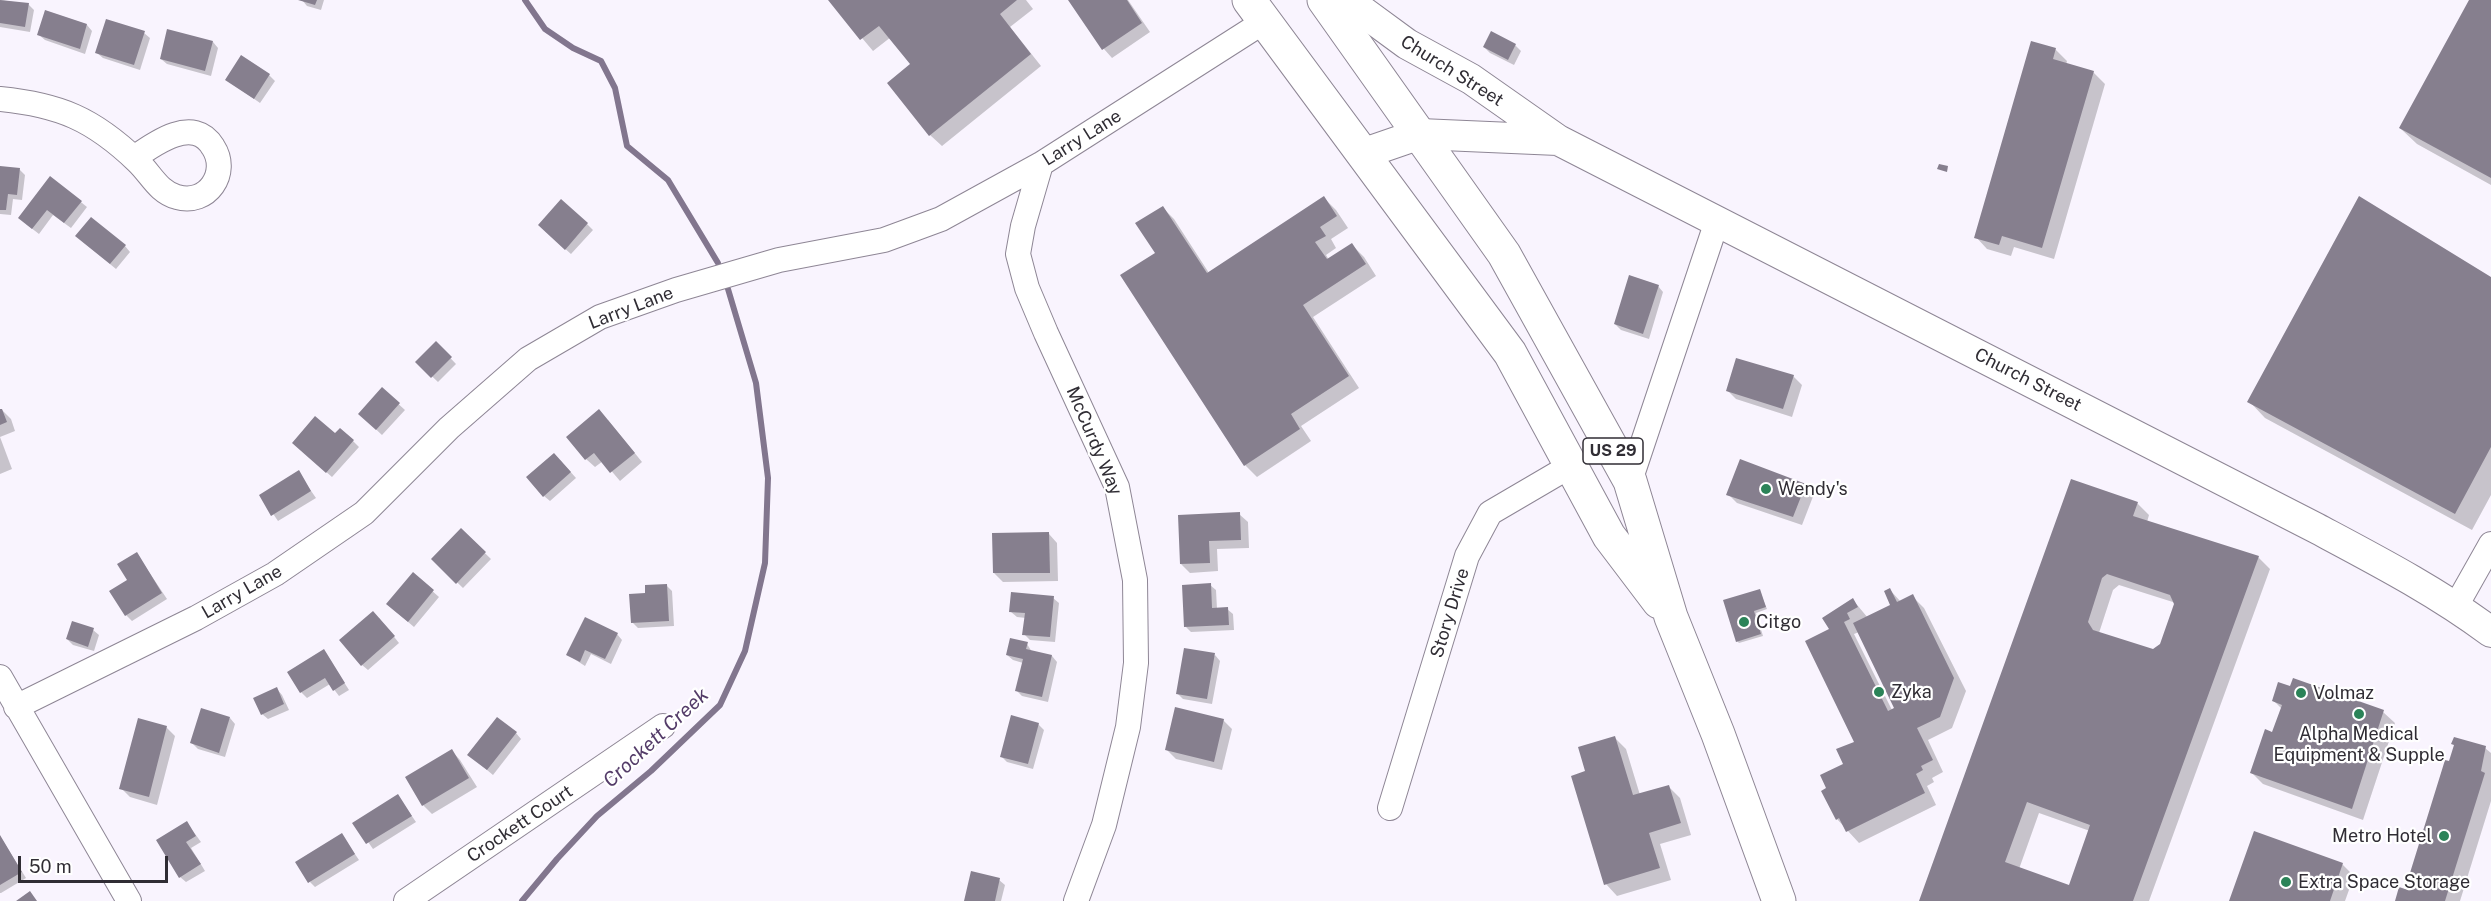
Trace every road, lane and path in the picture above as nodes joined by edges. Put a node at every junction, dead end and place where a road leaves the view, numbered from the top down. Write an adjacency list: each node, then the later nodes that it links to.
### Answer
1 (1324, 0): 5 (highway, US 29)
2 (1347, 0): 6 (main road, Church Street)
3 (1257, 10): 7 (highway, US 29); 9 (street, Larry Lane)
4 (0, 99): 8 (street)
5 (1420, 134): 6 (main road, Church Street); 7 (main road, Church Street); 12 (highway, US 29)
6 (1558, 140): 10 (main road, Church Street)
7 (1362, 154): 11 (highway, US 29)
8 (134, 158)
9 (1041, 164): 18 (street, Larry Lane); 23 (street, McCurdy Way)
10 (1717, 221): 12 (street); 14 (main road, Church Street)
11 (1572, 465): 15 (highway, US 29); 20 (street, Story Drive)
12 (1630, 481): 15 (highway, US 29)
13 (2491, 544): 14 (street)
14 (2456, 606): 16 (main road, Church Street)
15 (1671, 618): 24 (highway, US 29)
16 (2491, 632)
17 (0, 677): 18 (street)
18 (16, 707): 21 (street)
19 (663, 726): 22 (street, Crockett Court)
20 (1390, 808)
21 (129, 901)
22 (406, 901)
23 (1076, 901)
24 (1779, 901)

